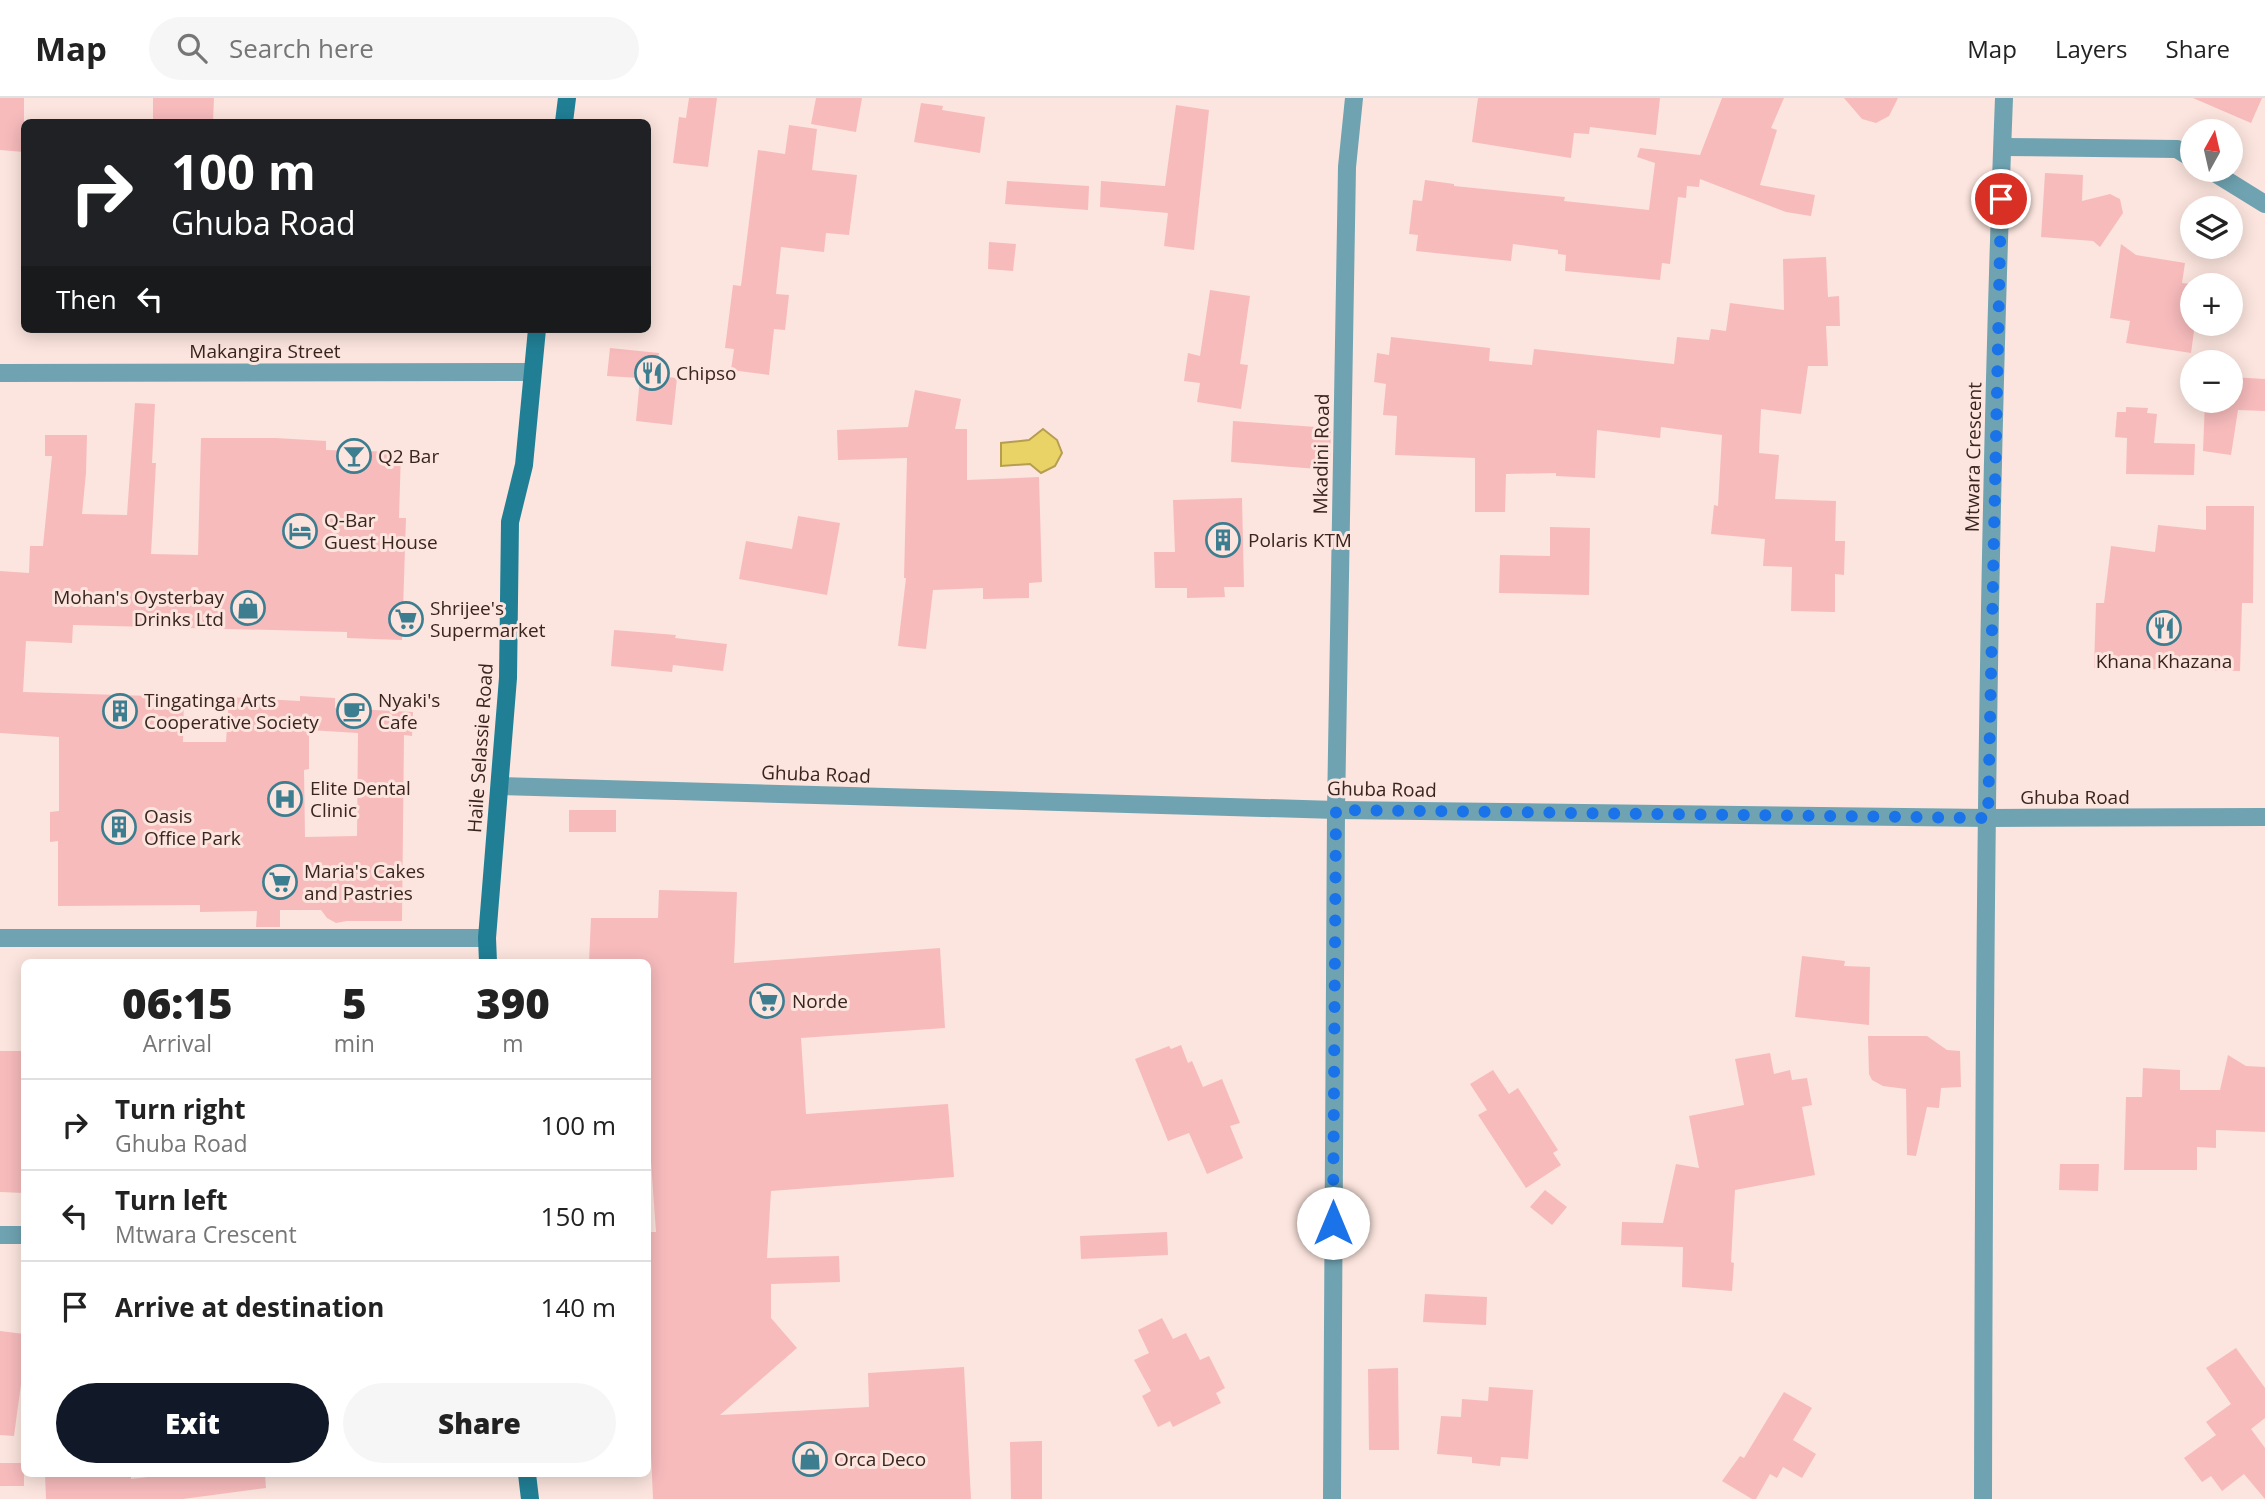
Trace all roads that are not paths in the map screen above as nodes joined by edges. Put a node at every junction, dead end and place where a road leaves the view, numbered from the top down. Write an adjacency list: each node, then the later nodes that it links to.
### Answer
1 (567, 98): 4 (street)
2 (1354, 98): 13 (street, Mkadini Road)
3 (2004, 98): 5 (street, Mtwara Crescent)
4 (564, 119)
5 (2003, 147): 6 (street); 15 (street, Mtwara Crescent)
6 (2180, 151)
7 (2229, 182): 8 (street)
8 (2265, 204)
9 (536, 333): 10 (street, Haile Selassie Road)
10 (531, 372): 11 (street, Makangira Street); 12 (street, Haile Selassie Road)
11 (0, 373)
12 (499, 786): 13 (street, Ghuba Road); 17 (street, Haile Selassie Road)
13 (1336, 810): 15 (street, Ghuba Road); 23 (street, Mkadini Road)
14 (2265, 817): 15 (street, Ghuba Road)
15 (1988, 818): 24 (street, Mtwara Crescent)
16 (0, 938): 17 (street)
17 (487, 938): 18 (street, Haile Selassie Road)
18 (488, 959)
19 (0, 1234): 20 (street)
20 (21, 1235)
21 (527, 1477): 22 (street)
22 (530, 1499)
23 (1332, 1499)
24 (1983, 1499)

